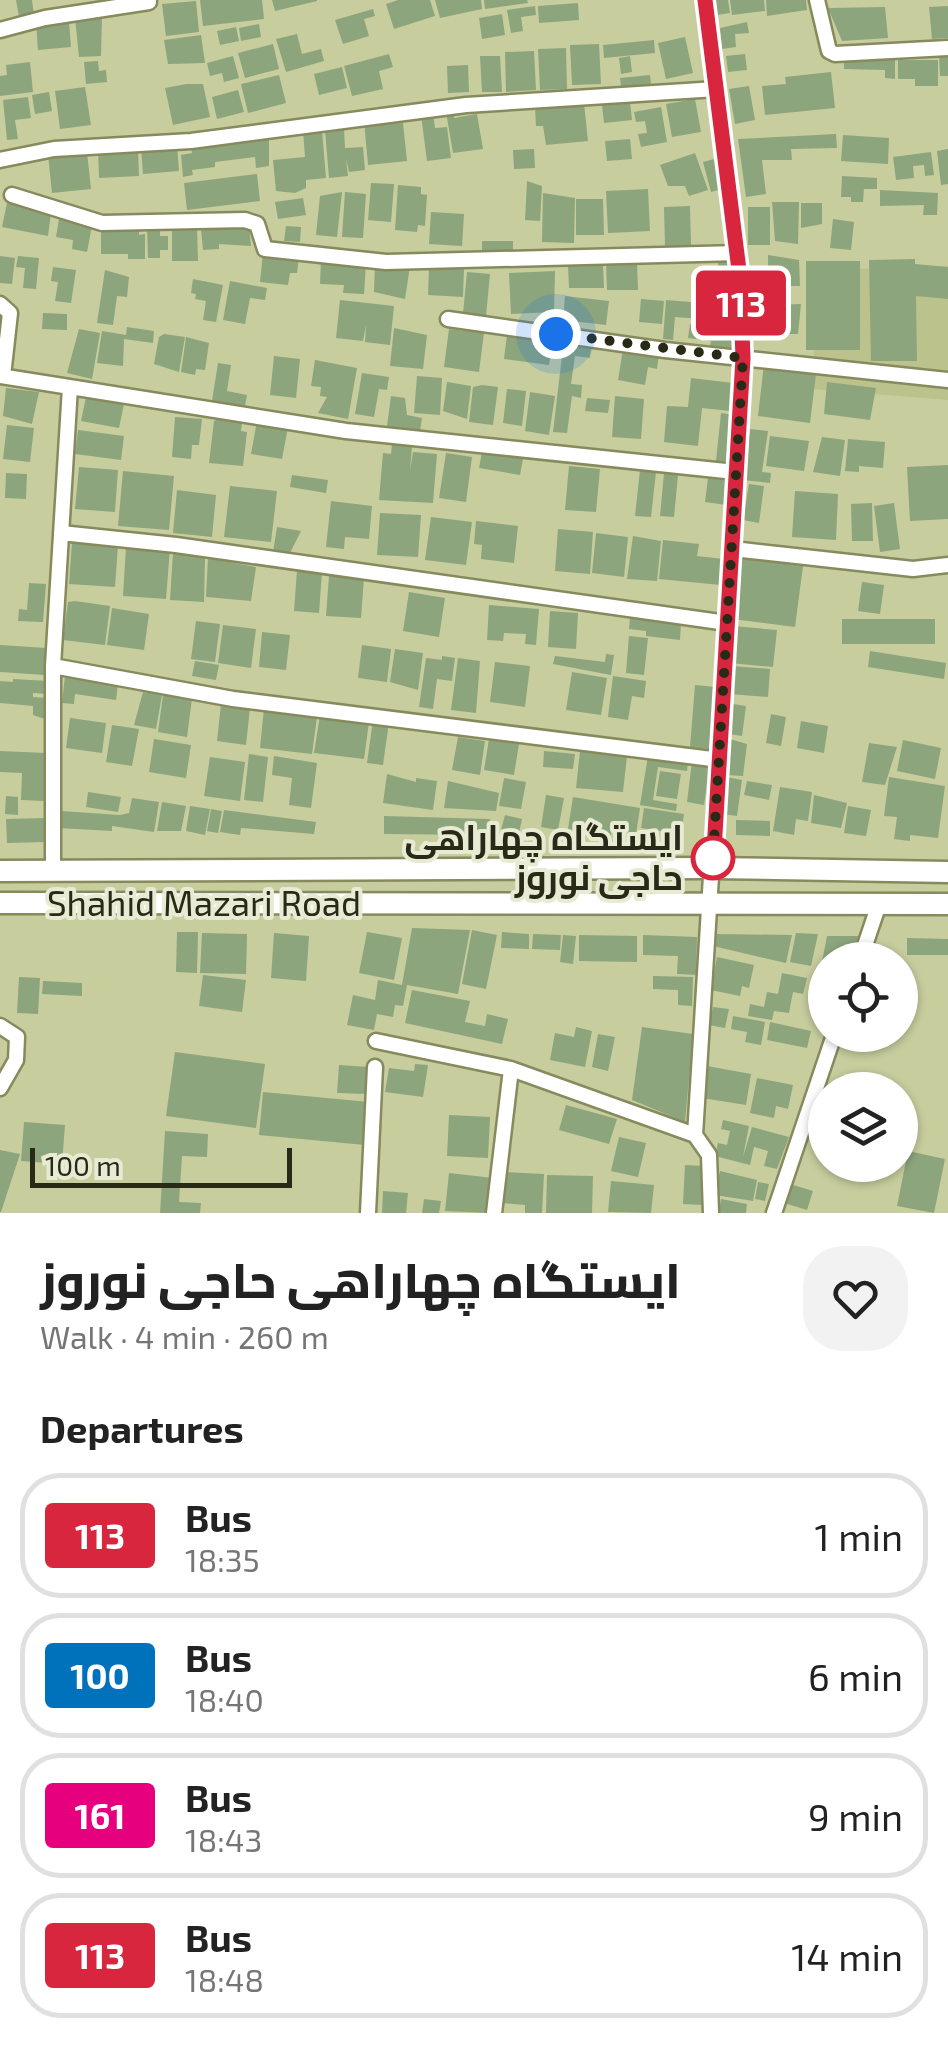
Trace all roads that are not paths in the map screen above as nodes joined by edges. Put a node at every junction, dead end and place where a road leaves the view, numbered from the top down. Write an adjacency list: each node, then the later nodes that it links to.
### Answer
1 (705, 0): 6 (street)
2 (817, 0): 5 (street)
3 (149, 2): 4 (street)
4 (0, 30)
5 (948, 48)
6 (717, 88): 7 (street); 9 (street)
7 (0, 160)
8 (12, 195): 9 (street)
9 (738, 253): 12 (street)
10 (0, 304): 13 (street)
11 (448, 319): 12 (street)
12 (743, 358): 14 (street); 16 (street)
13 (1, 376): 15 (street)
14 (948, 380)
15 (70, 387): 16 (street); 17 (street)
16 (735, 472): 18 (street)
17 (61, 533): 20 (street); 21 (street)
18 (733, 549): 19 (street); 20 (street)
19 (948, 564)
20 (726, 623): 22 (street)
21 (53, 666): 22 (street); 25 (street)
22 (720, 760): 23 (street)
23 (713, 868): 25 (main road); 26 (main road); 27 (street)
24 (0, 871): 25 (main road)
25 (53, 872)
26 (948, 872)
27 (710, 901): 28 (main road, Shahid Mazari Road); 29 (main road, Shahid Mazari Road); 38 (street)
28 (0, 904)
29 (879, 904): 30 (main road, Shahid Mazari Road); 31 (street)
30 (948, 904)
31 (866, 942)
32 (0, 1026): 37 (street)
33 (376, 1041): 36 (street)
34 (828, 1052): 42 (street)
35 (375, 1067): 39 (street)
36 (511, 1069): 38 (street); 40 (street)
37 (0, 1088)
38 (695, 1135): 41 (street)
39 (368, 1213)
40 (494, 1213)
41 (711, 1213)
42 (774, 1213)

